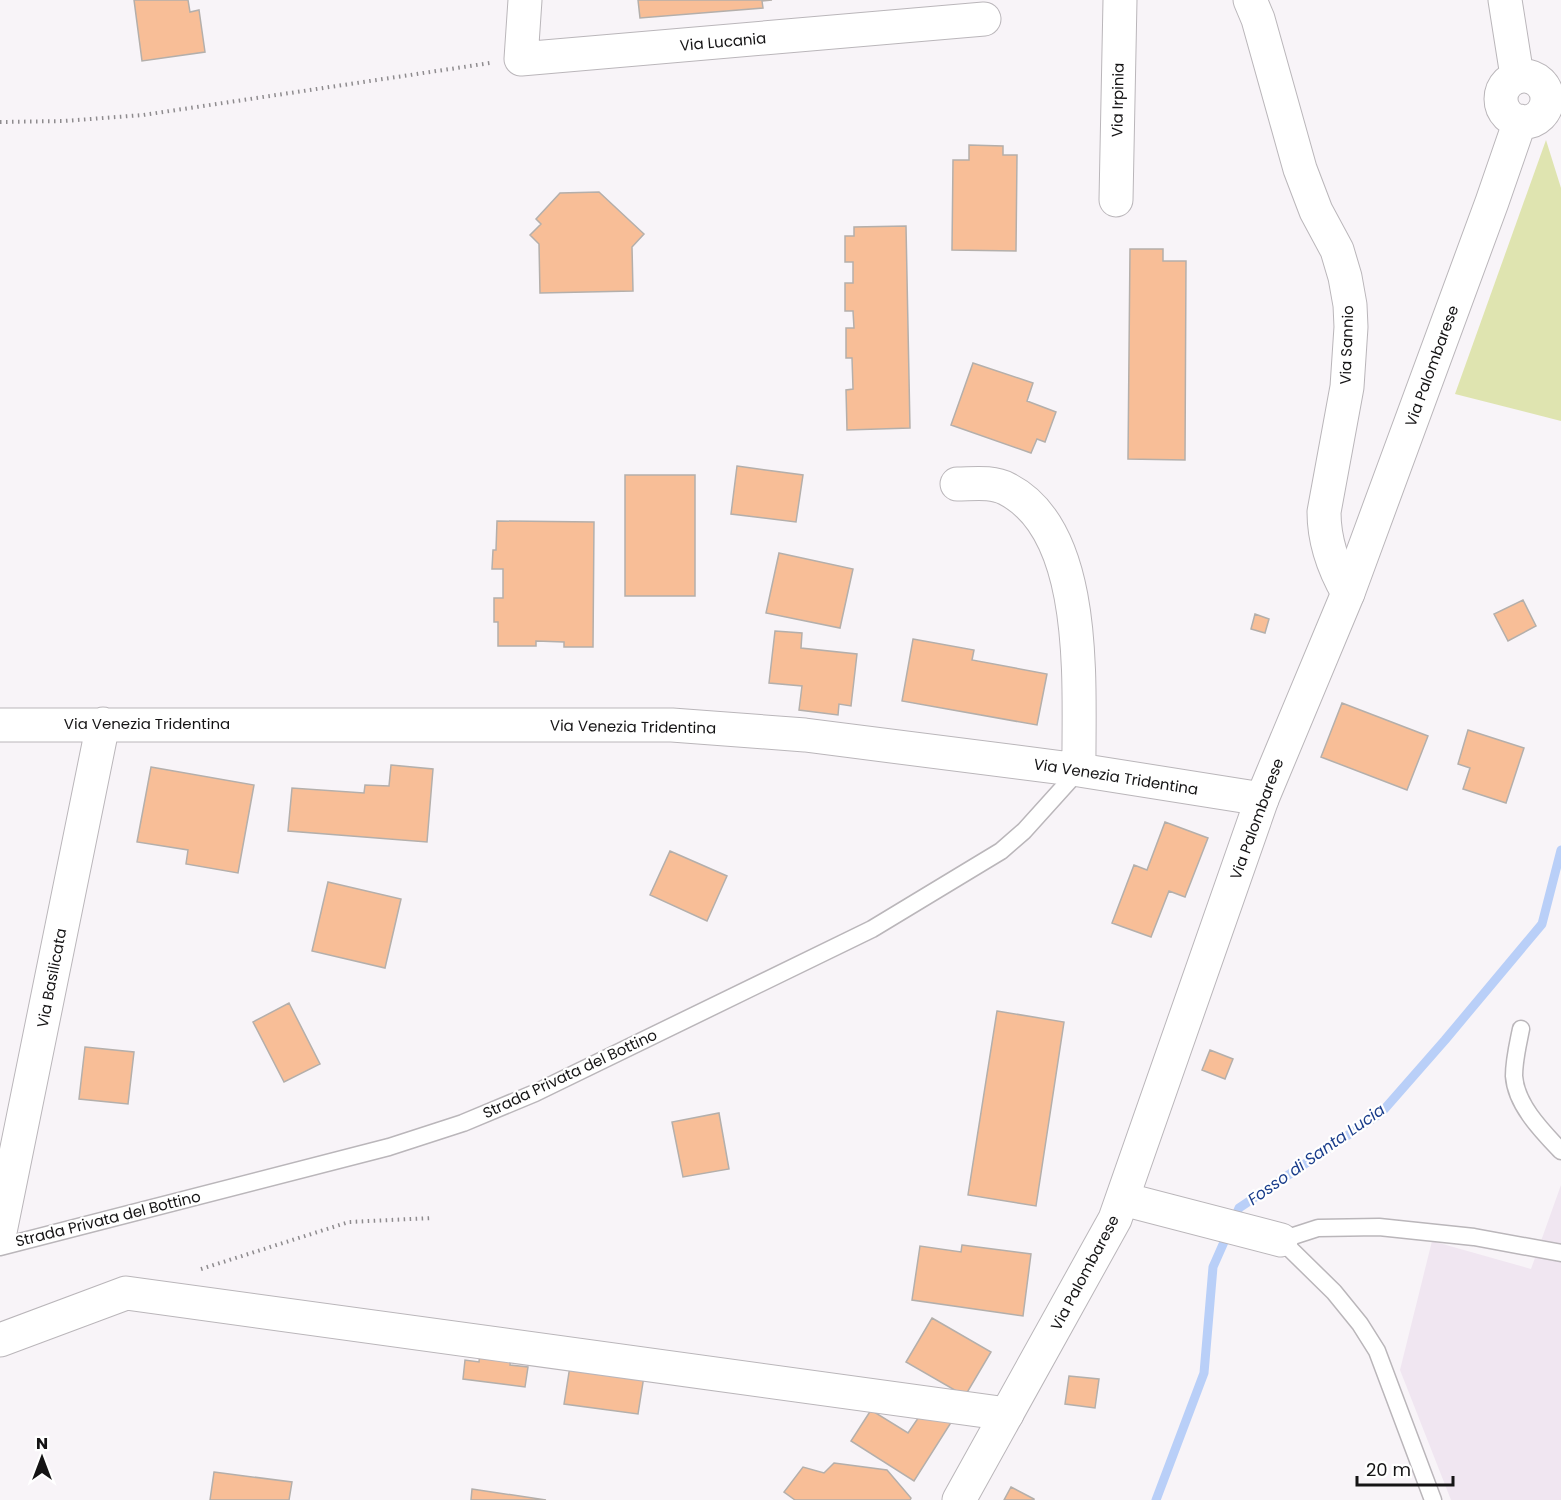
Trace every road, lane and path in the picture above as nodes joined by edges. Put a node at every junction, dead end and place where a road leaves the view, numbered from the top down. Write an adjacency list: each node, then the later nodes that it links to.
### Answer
1 (525, 0): 6 (street)
2 (1120, 0): 11 (street, Via Irpinia)
3 (1250, 0): 13 (street, Via Sannio)
4 (1505, 0): 7 (street)
5 (984, 19): 6 (street, Via Lucania)
6 (521, 59): 10 (path)
7 (1517, 76): 8 (street); 9 (street)
8 (1554, 87): 9 (street)
9 (1520, 121): 13 (street, Via Palombarese)
10 (0, 122)
11 (1116, 200)
12 (957, 484): 16 (street)
13 (1348, 593): 17 (street, Via Palombarese)
14 (103, 724): 15 (street, Via Venezia Tridentina); 16 (street, Via Venezia Tridentina); 22 (street, Via Basilicata)
15 (0, 725)
16 (1079, 770): 17 (street, Via Venezia Tridentina); 24 (lane, Strada Privata del Bottino)
17 (1262, 800): 20 (street, Via Palombarese)
18 (1521, 1029): 19 (lane)
19 (1561, 1151)
20 (1123, 1198): 23 (street); 28 (street, Via Palombarese)
21 (432, 1218): 26 (path)
22 (0, 1232)
23 (1281, 1240): 25 (lane); 30 (lane)
24 (0, 1247)
25 (1561, 1253)
26 (191, 1272)
27 (0, 1340): 28 (street)
28 (1007, 1414): 29 (street, Via Palombarese)
29 (959, 1500)
30 (1433, 1500)

